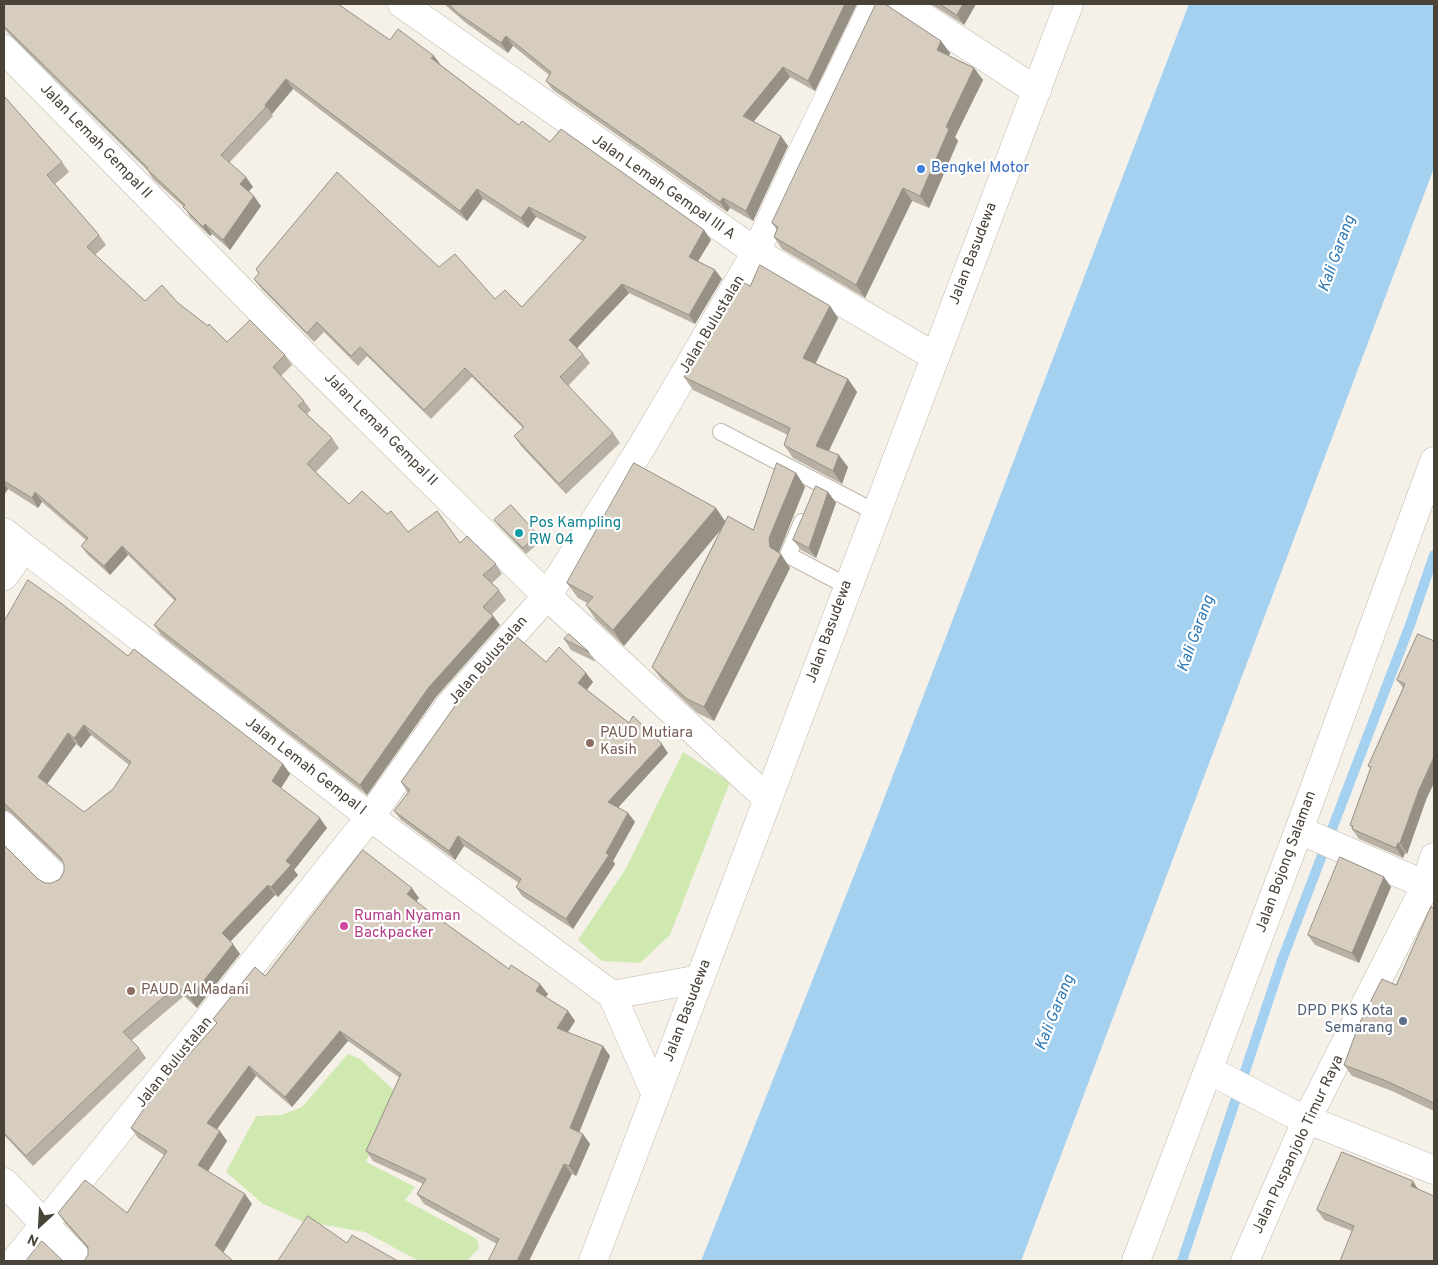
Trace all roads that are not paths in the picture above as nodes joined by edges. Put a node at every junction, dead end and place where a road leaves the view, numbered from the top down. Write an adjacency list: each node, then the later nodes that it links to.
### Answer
1 (402, 4): 7 (street, Jalan Lemah Gempal III A)
2 (874, 4): 7 (street, Jalan Bulustalan)
3 (903, 4): 6 (street)
4 (1069, 4): 6 (street, Jalan Basudewa)
5 (4, 48): 16 (street, Jalan Lemah Gempal II)
6 (1037, 91): 8 (street, Jalan Basudewa)
7 (756, 252): 8 (street, Jalan Lemah Gempal III A); 16 (street, Jalan Bulustalan)
8 (934, 356): 12 (street, Jalan Basudewa)
9 (721, 432): 11 (lane)
10 (1434, 462): 20 (street, Jalan Bojong Salaman)
11 (818, 482): 12 (lane); 15 (lane)
12 (875, 512): 15 (street, Jalan Basudewa)
13 (14, 540): 14 (street); 18 (street, Jalan Lemah Gempal I)
14 (4, 576)
15 (847, 586): 17 (street, Jalan Basudewa)
16 (547, 596): 17 (street, Jalan Lemah Gempal II); 18 (street, Jalan Bulustalan)
17 (768, 799): 24 (street, Jalan Basudewa)
18 (370, 817): 25 (street, Jalan Lemah Gempal I); 31 (street, Jalan Bulustalan)
19 (4, 826): 22 (street)
20 (1307, 834): 23 (street); 26 (street, Jalan Bojong Salaman)
21 (1434, 857): 23 (street, Jalan Puspanjolo Timur Raya)
22 (56, 878)
23 (1422, 883): 28 (street, Jalan Puspanjolo Timur Raya)
24 (700, 978): 25 (street); 27 (street, Jalan Basudewa)
25 (612, 995): 27 (street, Jalan Lemah Gempal I)
26 (1209, 1070): 28 (street); 35 (street, Jalan Bojong Salaman)
27 (656, 1095): 34 (street, Jalan Basudewa)
28 (1299, 1116): 29 (street); 36 (street, Jalan Puspanjolo Timur Raya)
29 (1434, 1170)
30 (4, 1182): 31 (street)
31 (45, 1225): 32 (street, Jalan Bulustalan); 33 (street)
32 (15, 1261)
33 (80, 1261)
34 (593, 1261)
35 (1136, 1261)
36 (1245, 1261)

